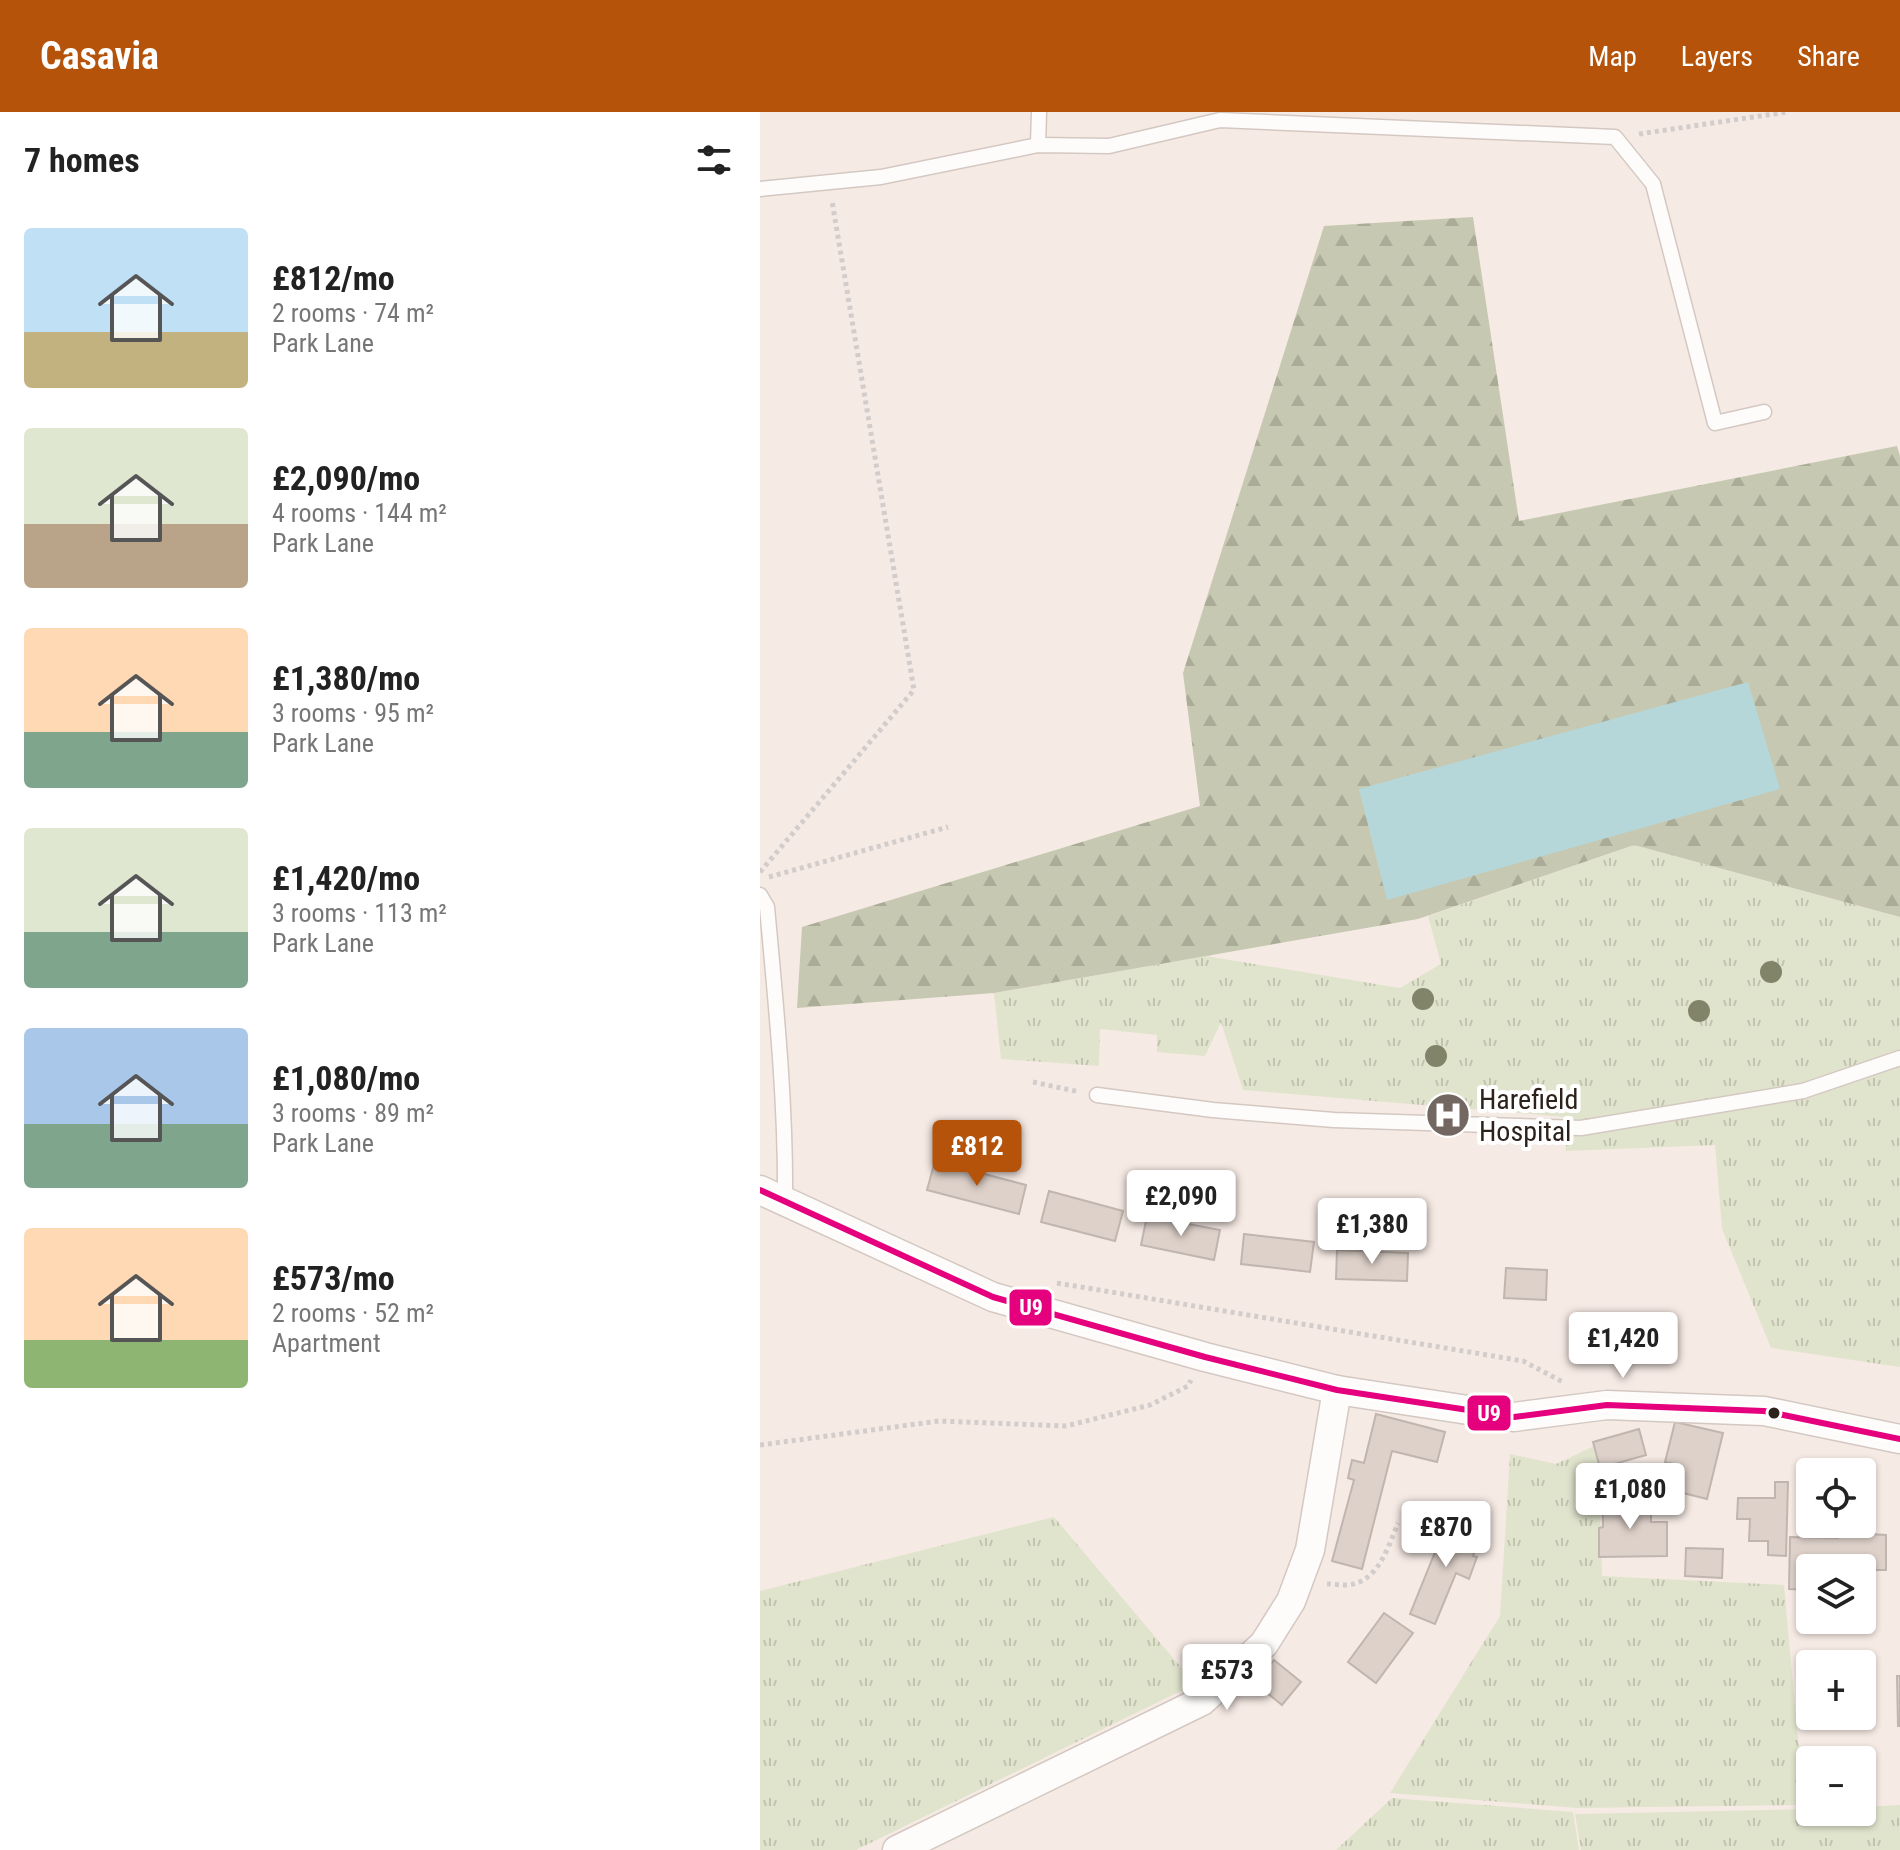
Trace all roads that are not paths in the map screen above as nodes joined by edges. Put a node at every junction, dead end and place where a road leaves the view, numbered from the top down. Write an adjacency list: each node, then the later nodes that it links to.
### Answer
1 (1039, 112): 2 (lane)
2 (1038, 145): 3 (lane); 4 (lane)
3 (760, 189)
4 (1764, 412)
5 (760, 895): 8 (lane)
6 (1900, 1058): 7 (lane)
7 (1097, 1095)
8 (772, 1196): 9 (street)
9 (1337, 1390): 10 (street); 11 (street)
10 (1900, 1439)
11 (897, 1850)

